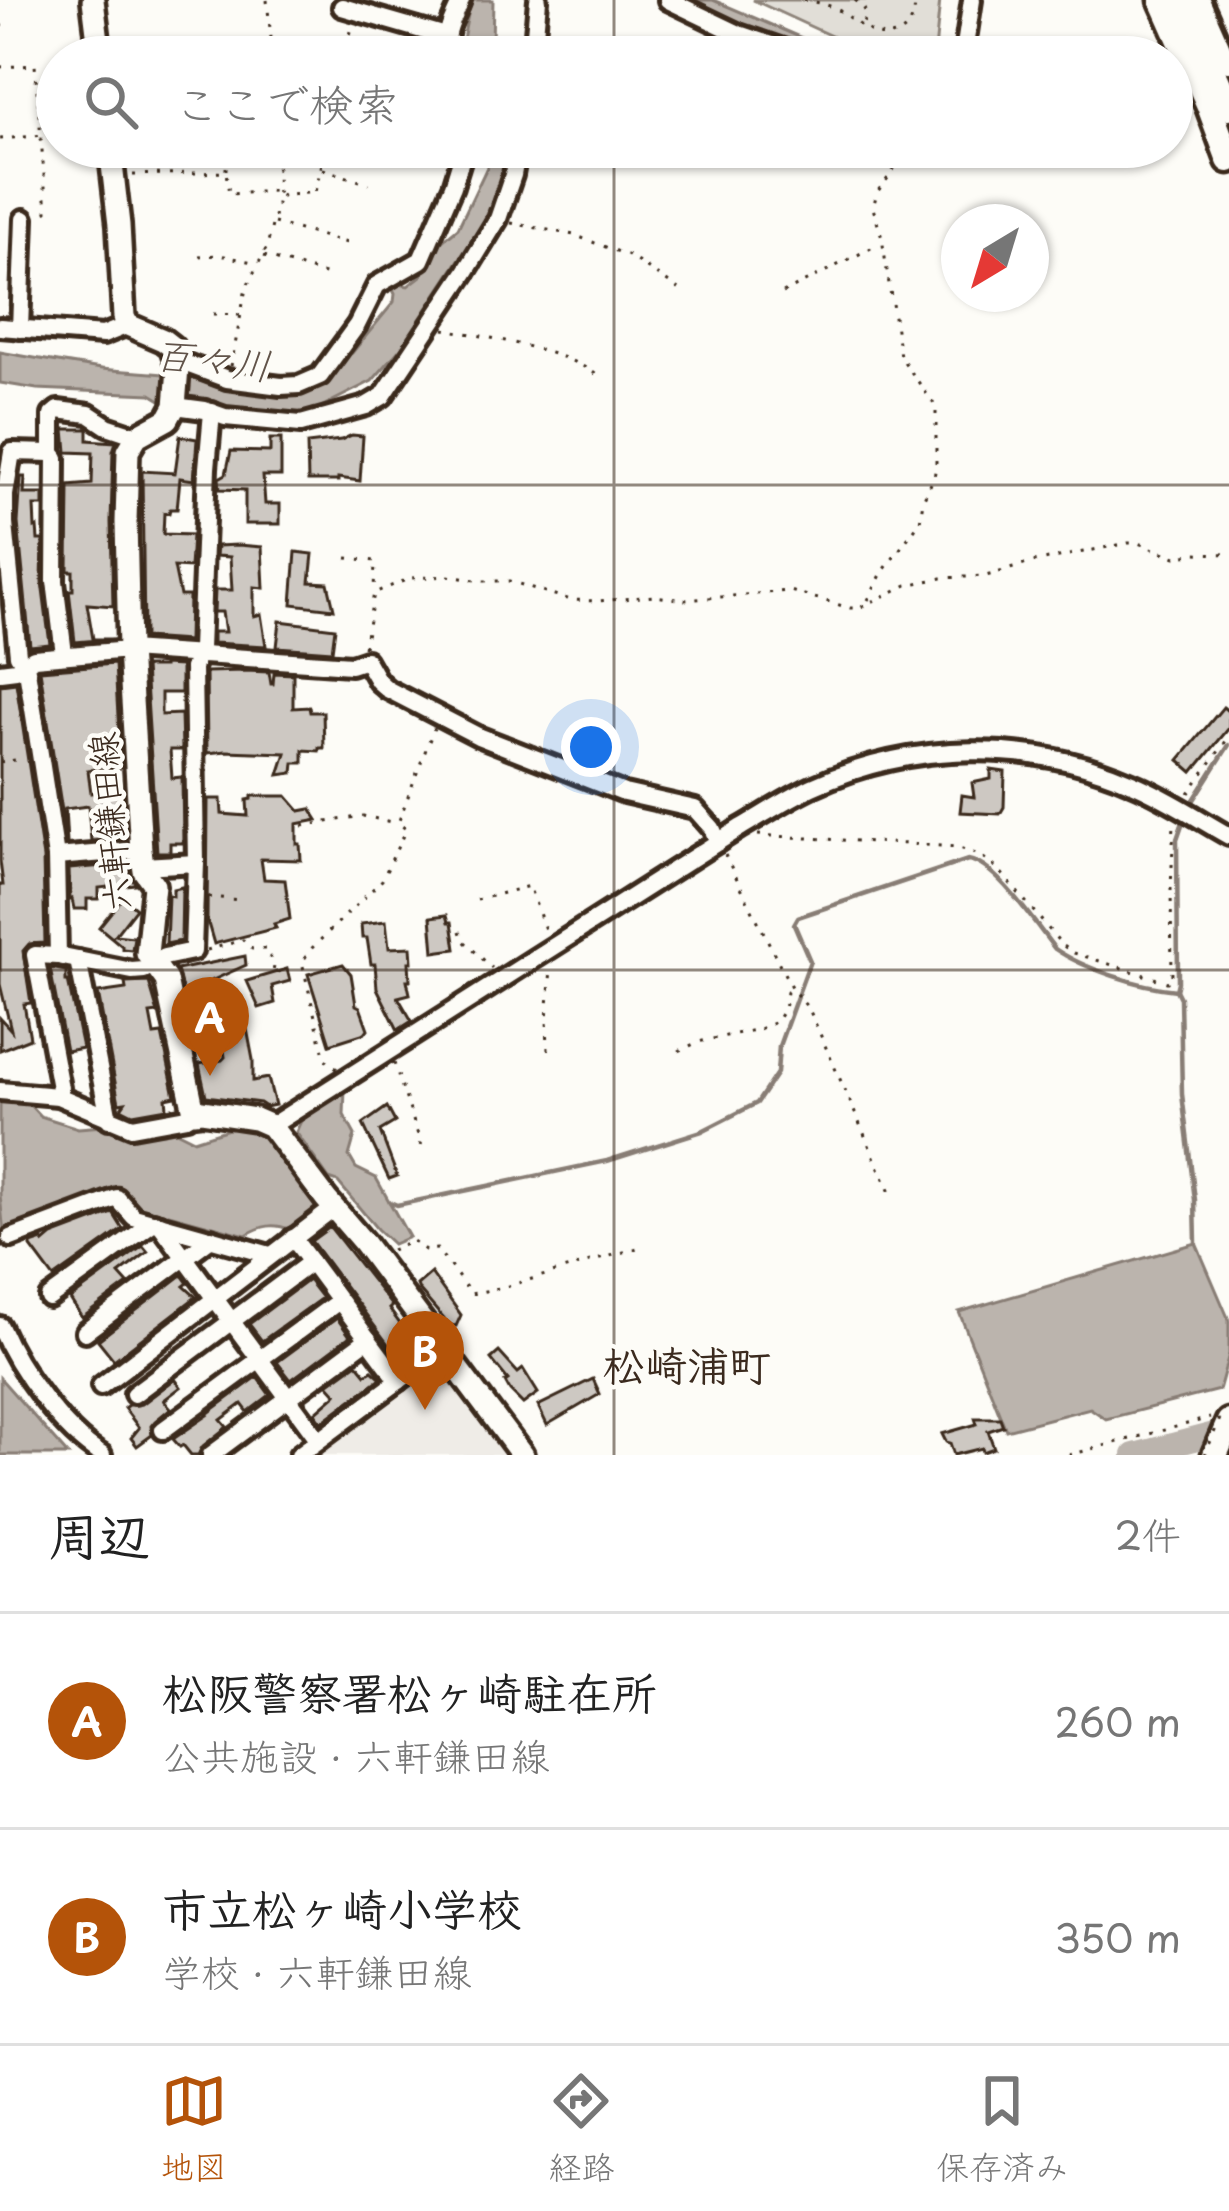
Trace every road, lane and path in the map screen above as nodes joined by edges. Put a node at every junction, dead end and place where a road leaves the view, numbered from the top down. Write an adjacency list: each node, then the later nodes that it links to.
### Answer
1 (93, 0): 15 (main road)
2 (267, 0): 16 (path)
3 (461, 0): 19 (street)
4 (538, 0): 20 (street)
5 (668, 0): 21 (street)
6 (804, 0): 14 (path)
7 (856, 0): 14 (path)
8 (915, 0): 14 (path)
9 (972, 0): 22 (street)
10 (1162, 0): 23 (highway)
11 (1182, 0): 28 (highway)
12 (1201, 0): 24 (street)
13 (350, 9): 17 (path); 18 (street)
14 (861, 25)
15 (97, 36)
16 (270, 36)
17 (346, 36)
18 (443, 36)
19 (446, 36)
20 (535, 36)
21 (745, 36)
22 (967, 36)
23 (1178, 36)
24 (1229, 64)
25 (0, 67): 27 (path)
26 (1193, 70): 31 (highway)
27 (36, 79)
28 (1229, 107)
29 (36, 135): 30 (path)
30 (0, 139)
31 (1229, 160)
32 (43, 168): 44 (path)
33 (112, 168): 41 (main road)
34 (226, 168): 40 (path)
35 (277, 168): 43 (path)
36 (459, 168): 63 (street)
37 (514, 168): 45 (street)
38 (894, 168): 47 (path)
39 (321, 169): 42 (path); 43 (path)
40 (226, 172): 41 (path); 43 (path)
41 (113, 175): 57 (main road)
42 (369, 184)
43 (279, 194): 46 (path)
44 (24, 219): 59 (street)
45 (498, 219): 53 (path); 60 (street)
46 (273, 223): 48 (path); 49 (path)
47 (880, 243): 54 (path); 71 (path)
48 (351, 244)
49 (262, 255): 51 (path); 52 (path)
50 (199, 256): 51 (path)
51 (259, 263): 56 (path)
52 (331, 276)
53 (683, 292)
54 (784, 293)
55 (213, 314): 56 (path)
56 (242, 315): 63 (path)
57 (128, 325): 59 (street); 61 (main road)
58 (0, 327): 59 (street)
59 (20, 329)
60 (425, 331): 62 (path); 65 (street)
61 (177, 364): 63 (street); 64 (main road)
62 (599, 377)
63 (227, 380)
64 (175, 406): 65 (street); 66 (main road)
65 (212, 412): 74 (street)
66 (137, 436): 67 (street); 72 (main road, 六軒鎌田線)
67 (52, 453): 73 (street); 76 (street)
68 (1229, 554): 71 (path)
69 (347, 558): 70 (path)
70 (374, 592): 71 (path); 75 (path)
71 (866, 604)
72 (129, 650): 73 (street); 74 (street); 89 (main road, 六軒鎌田線)
73 (64, 654): 76 (street)
74 (195, 656): 75 (street); 90 (street)
75 (366, 660): 78 (street)
76 (24, 665): 77 (street); 80 (street)
77 (0, 672)
78 (439, 716): 83 (path); 87 (street)
79 (1229, 736): 82 (path)
80 (43, 758): 81 (path); 88 (street)
81 (0, 762)
82 (1185, 811): 85 (street); 85 (path); 86 (street)
83 (398, 824): 84 (path); 103 (path)
84 (303, 826)
85 (740, 828): 87 (street)
86 (1229, 836)
87 (718, 842): 98 (street); 100 (path)
88 (56, 857): 89 (street); 95 (street)
89 (142, 858): 90 (street); 97 (main road, 六軒鎌田線)
90 (196, 863): 91 (street)
91 (194, 897): 92 (path); 94 (street)
92 (241, 900)
93 (460, 931): 98 (path)
94 (194, 951): 97 (street); 99 (path)
95 (58, 956): 96 (street); 105 (street)
96 (79, 960): 97 (street); 107 (street)
97 (153, 964): 106 (main road, 六軒鎌田線)
98 (502, 978): 101 (street)
99 (272, 979)
100 (792, 989): 102 (path); 110 (path)
101 (389, 1050): 103 (street); 109 (path)
102 (680, 1051)
103 (348, 1076): 108 (street)
104 (0, 1091): 105 (street)
105 (58, 1096): 107 (street)
106 (194, 1112): 107 (street); 108 (main road)
107 (109, 1119)
108 (274, 1132): 111 (main road)
109 (422, 1147)
110 (892, 1197)
111 (330, 1203): 115 (street); 128 (main road)
112 (157, 1223): 113 (street); 114 (street); 119 (street); 121 (street)
113 (10, 1238)
114 (211, 1238): 118 (street); 119 (street)
115 (293, 1238): 118 (street); 120 (street)
116 (641, 1247): 117 (path)
117 (390, 1251)
118 (270, 1255): 122 (street)
119 (184, 1258): 122 (street); 126 (street)
120 (311, 1262): 123 (street); 124 (street)
121 (49, 1298)
122 (214, 1298): 124 (street); 131 (street)
123 (339, 1301): 127 (street); 129 (street)
124 (231, 1321): 129 (street); 132 (street)
125 (0, 1326): 139 (street)
126 (85, 1332)
127 (368, 1339): 130 (street); 134 (street)
128 (446, 1352): 130 (street); 142 (main road)
129 (260, 1360): 134 (street); 137 (street)
130 (399, 1381): 138 (street)
131 (100, 1386)
132 (134, 1394)
133 (1229, 1394): 136 (path)
134 (289, 1399): 138 (street); 140 (street)
135 (1229, 1411): 143 (path)
136 (1227, 1413): 144 (path, bridge); 145 (highway)
137 (163, 1430)
138 (319, 1440): 141 (street)
139 (102, 1455)
140 (211, 1455)
141 (299, 1455)
142 (522, 1455)
143 (1069, 1455)
144 (1205, 1455)
145 (1216, 1455)

